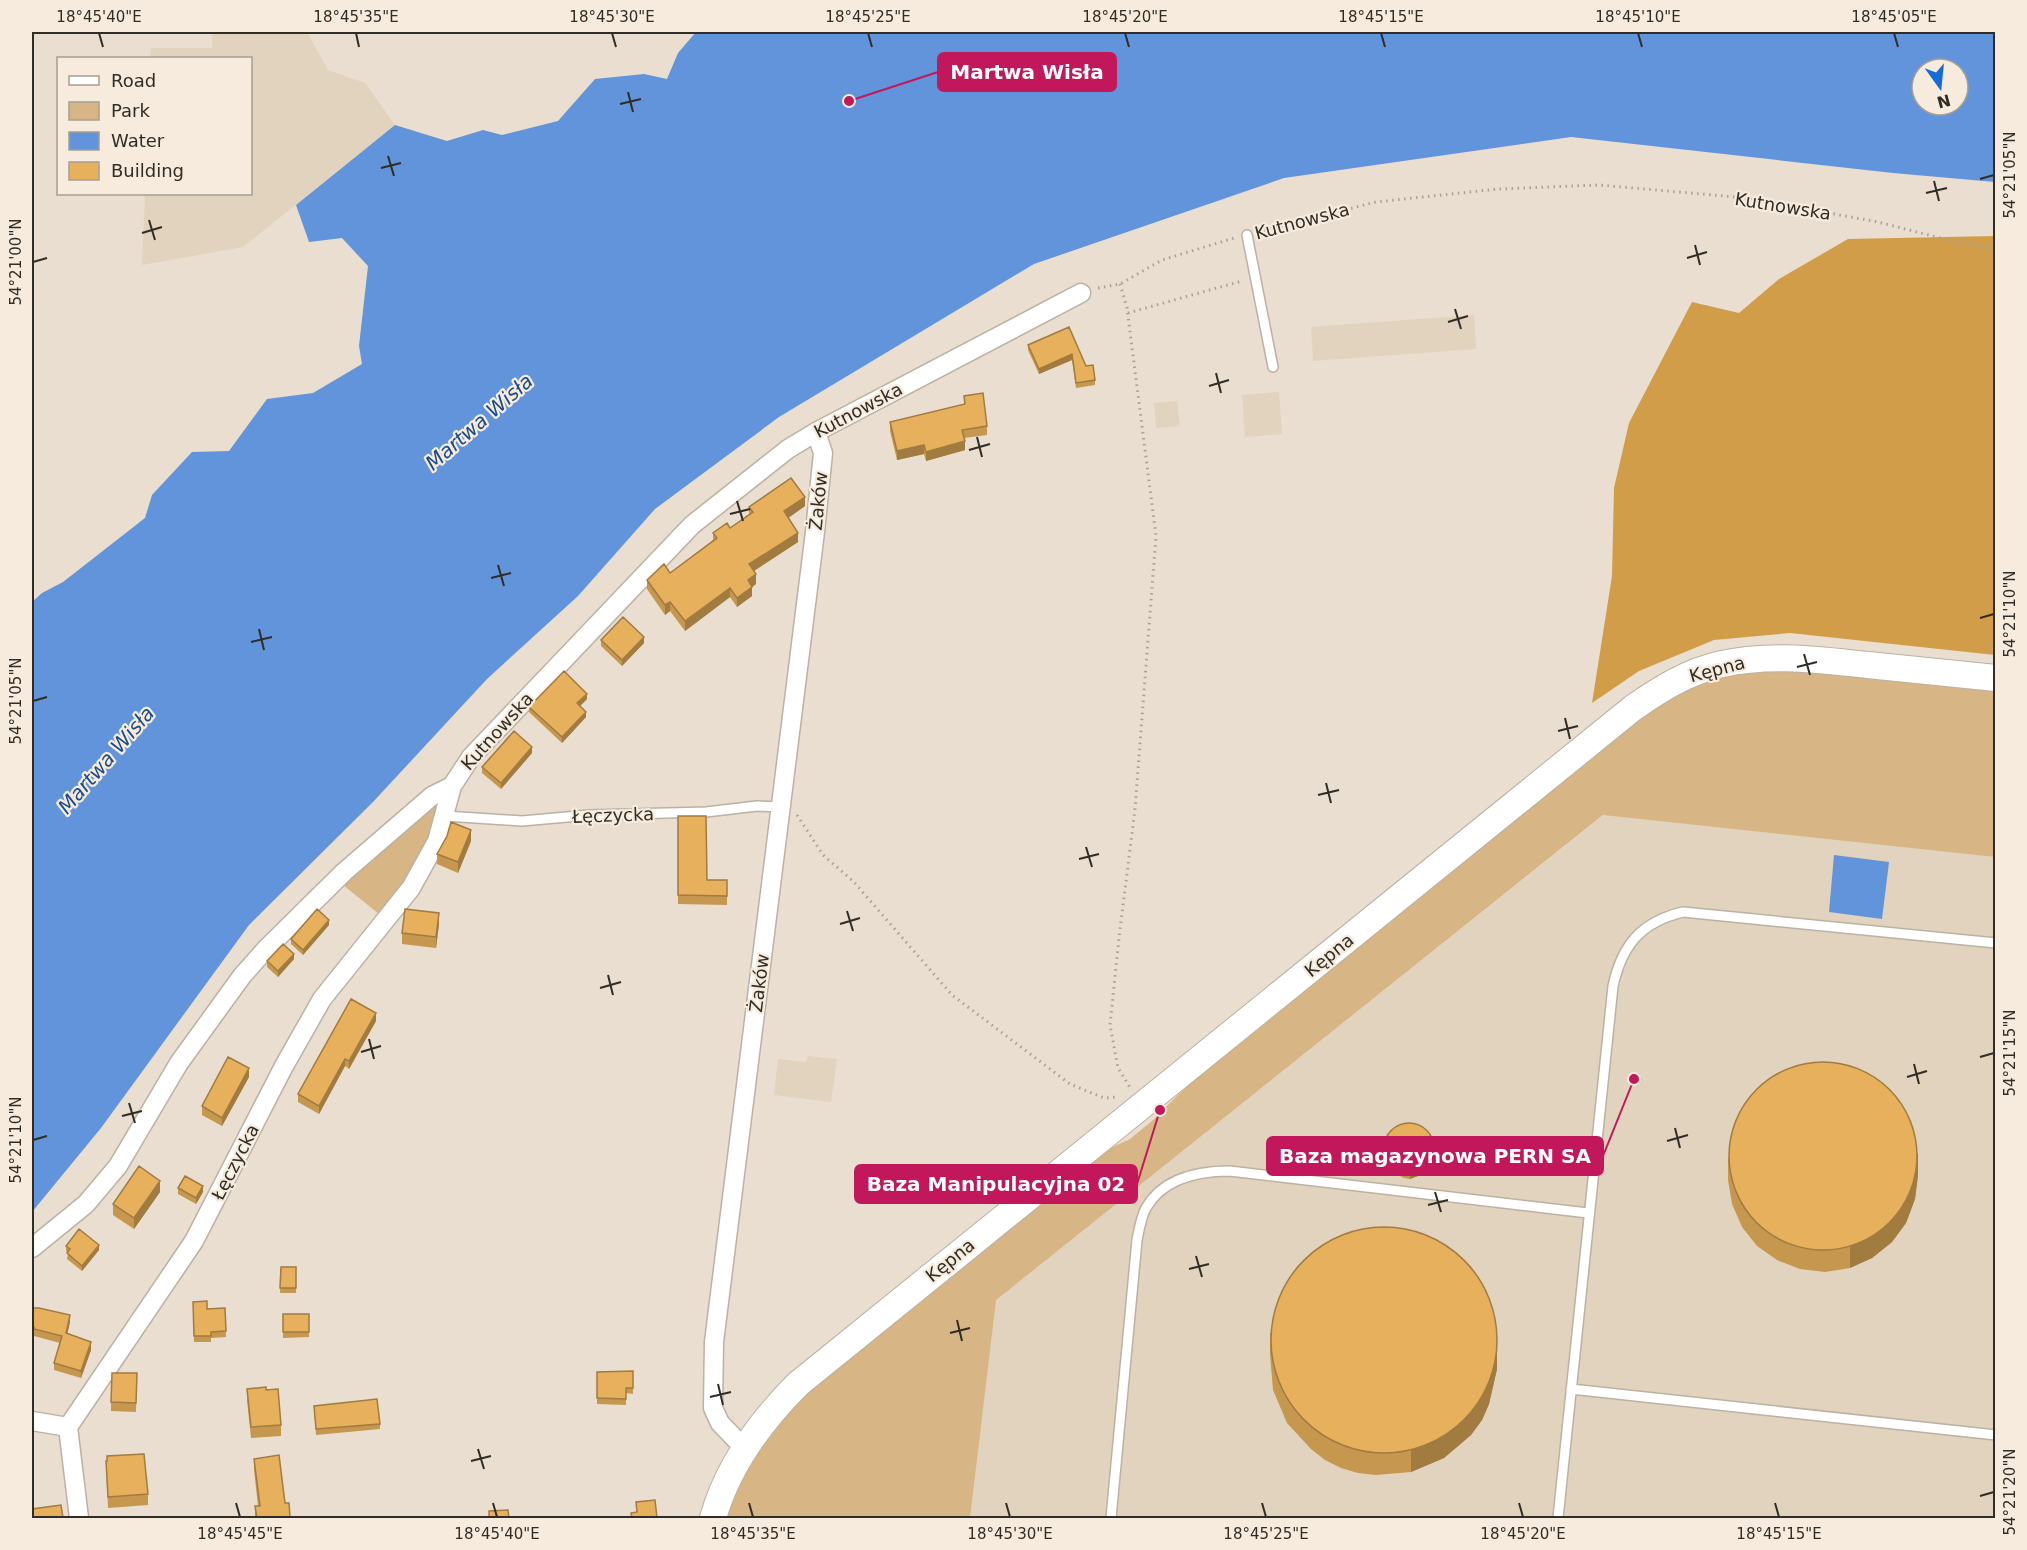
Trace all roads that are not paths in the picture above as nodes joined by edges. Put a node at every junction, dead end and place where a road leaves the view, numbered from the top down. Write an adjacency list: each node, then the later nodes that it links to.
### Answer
1 (1247, 235): 3 (lane)
2 (1081, 293): 4 (street, Kutnowska)
3 (1273, 367)
4 (816, 432): 6 (street, Kutnowska); 7 (street, Żaków)
5 (1995, 678): 16 (street, Kępna)
6 (452, 786): 8 (street, Łęczycka); 11 (street, Kutnowska)
7 (781, 807): 8 (lane, Łęczycka); 16 (street, Żaków)
8 (445, 816): 14 (street, Łęczycka)
9 (1995, 943): 10 (lane)
10 (1588, 1213): 12 (lane); 19 (lane)
11 (32, 1248)
12 (1571, 1389): 15 (lane); 20 (lane)
13 (32, 1421): 14 (street)
14 (68, 1427): 17 (street)
15 (1995, 1435)
16 (744, 1448): 18 (street)
17 (79, 1518)
18 (713, 1518)
19 (1111, 1518)
20 (1558, 1518)

